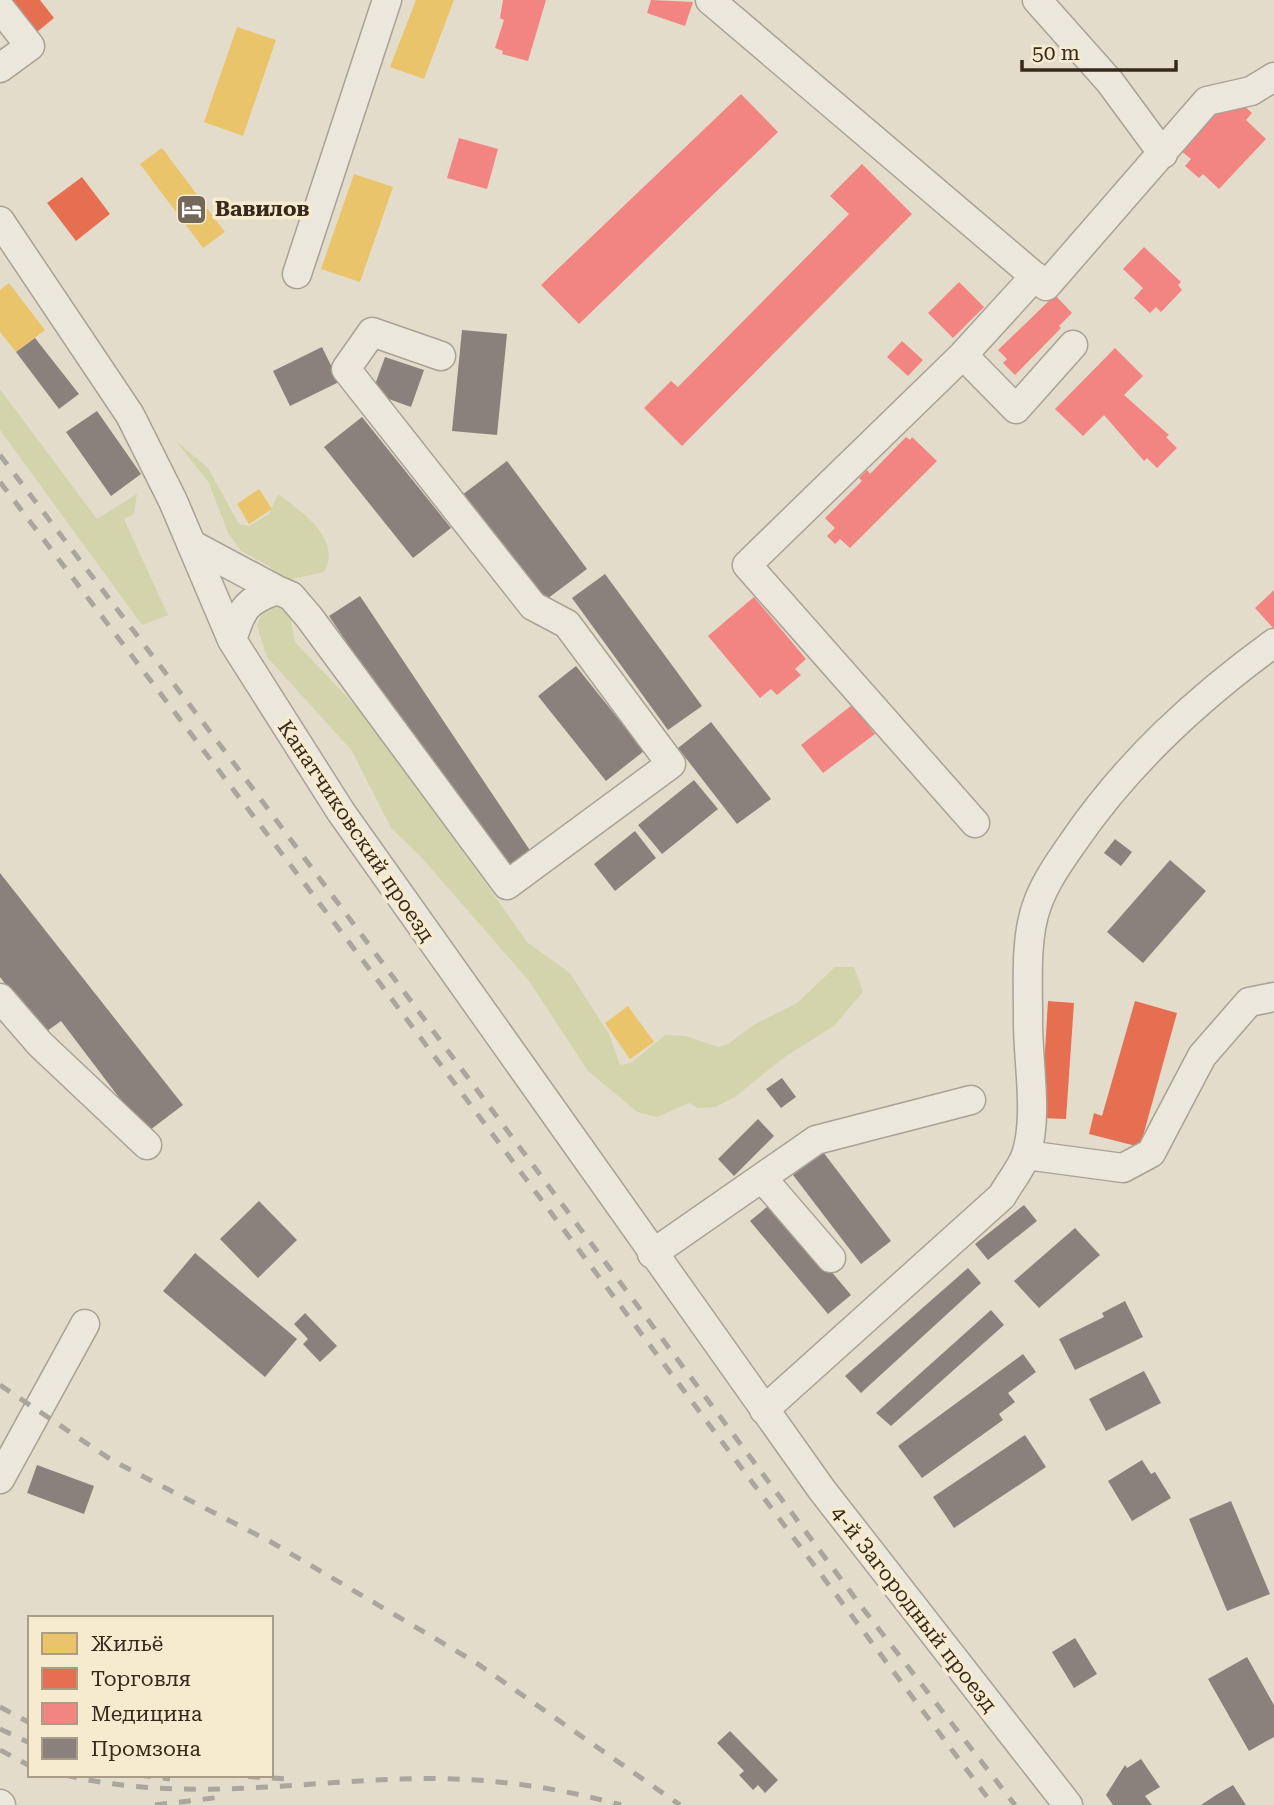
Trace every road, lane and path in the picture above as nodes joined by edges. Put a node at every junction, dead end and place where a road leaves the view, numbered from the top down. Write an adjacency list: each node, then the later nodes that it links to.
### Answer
1 (387, 0): 9 (street)
2 (710, 0): 10 (street)
3 (1037, 0): 7 (street)
4 (4, 20): 5 (street)
5 (0, 68)
6 (1274, 77): 7 (street)
7 (1163, 155): 10 (street)
8 (0, 221): 14 (street, Канатчиковский проезд)
9 (297, 274)
10 (1035, 276): 12 (street)
11 (1073, 345): 12 (street)
12 (963, 355): 18 (street)
13 (441, 356): 15 (street)
14 (191, 544): 15 (street); 16 (street, Канатчиковский проезд)
15 (277, 590): 16 (street)
16 (232, 640): 25 (street, Канатчиковский проезд)
17 (1274, 643): 23 (street)
18 (975, 823)
19 (1274, 997): 23 (street)
20 (0, 998): 22 (street)
21 (971, 1100): 24 (street)
22 (147, 1145)
23 (1026, 1155): 28 (street)
24 (764, 1179): 25 (street); 26 (street)
25 (652, 1254): 28 (street, Канатчиковский проезд)
26 (831, 1258)
27 (85, 1324): 29 (street)
28 (764, 1410): 30 (street, 4-й Загородный проезд)
29 (0, 1479)
30 (1068, 1805)

